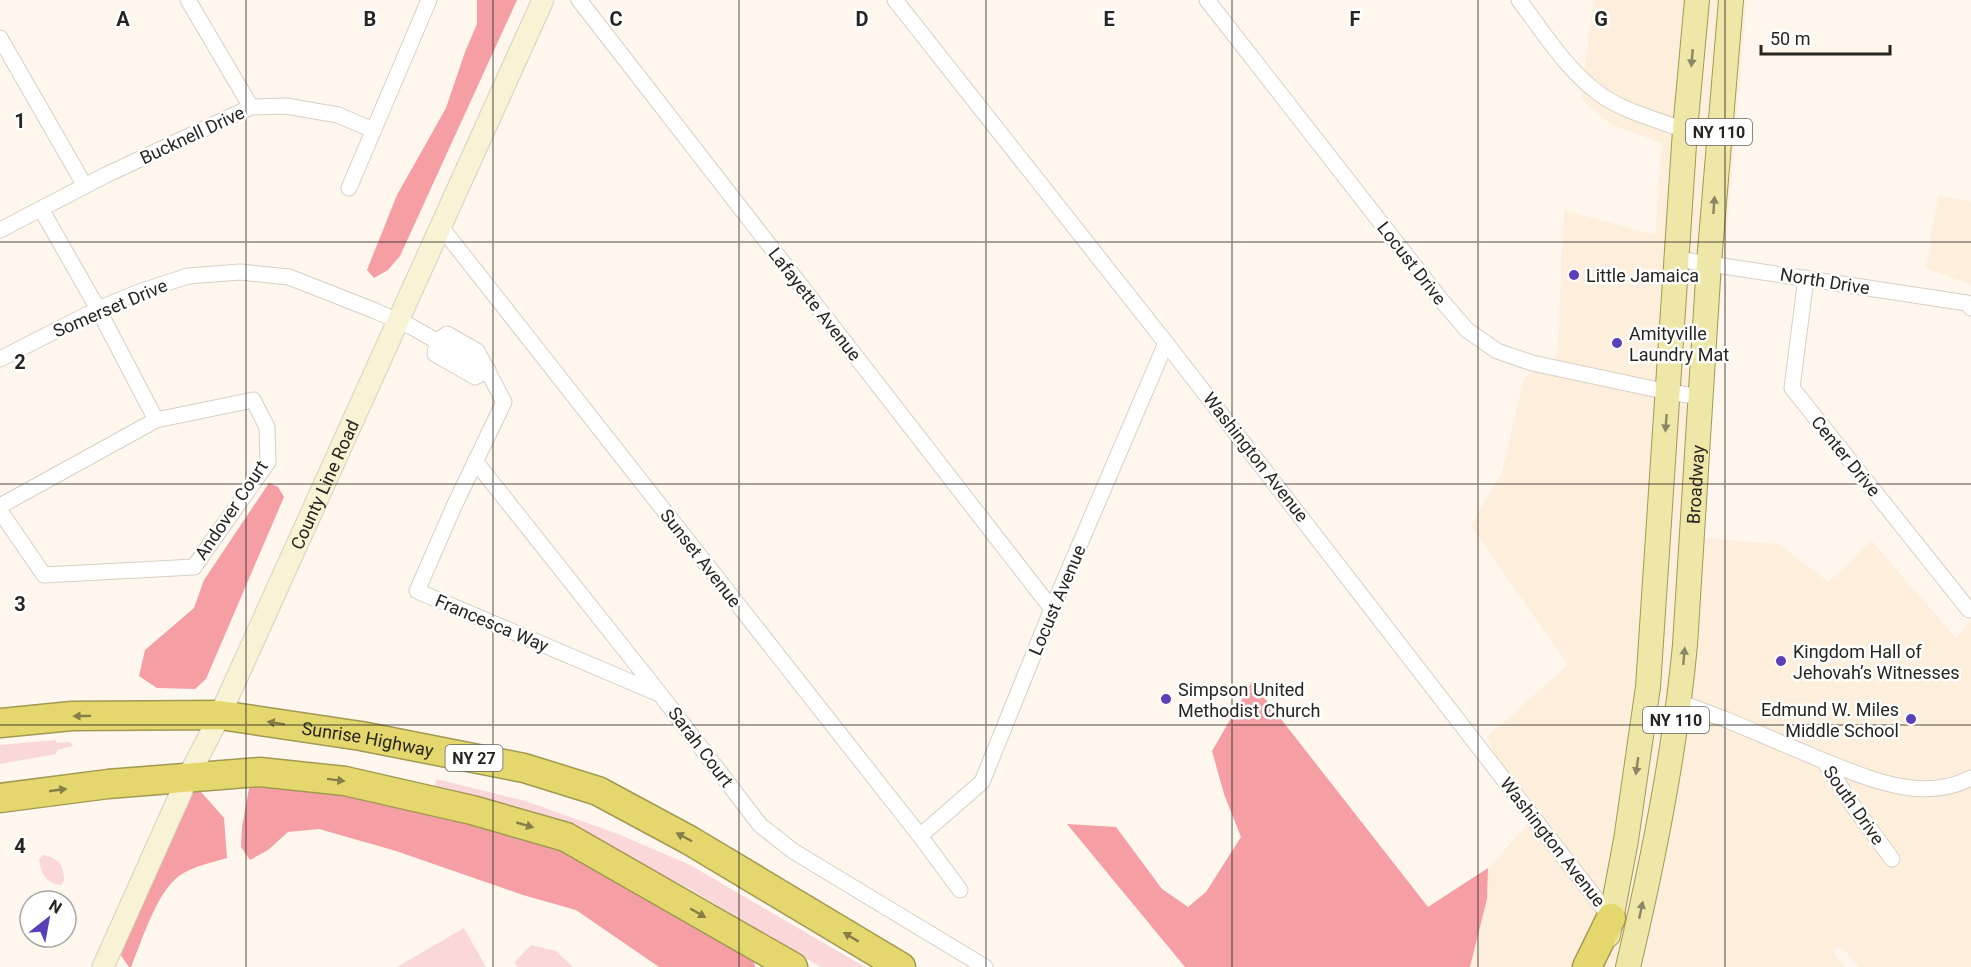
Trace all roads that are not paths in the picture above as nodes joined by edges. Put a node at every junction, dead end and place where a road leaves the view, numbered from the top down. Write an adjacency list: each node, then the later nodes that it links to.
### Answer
1 (188, 0): 11 (street)
2 (429, 0): 13 (street)
3 (543, 0): 17 (main road, County Line Road)
4 (579, 0): 34 (street, Lafayette Avenue)
5 (895, 0): 26 (street, Washington Avenue)
6 (1207, 0): 29 (street, Locust Drive)
7 (1519, 0): 12 (street)
8 (1697, 0): 12 (main road, Broadway / NY 110, one-way to 12)
9 (1731, 0): 20 (main road, Broadway / NY 110, one-way to 9)
10 (0, 38): 14 (street)
11 (251, 107): 13 (street, Bucknell Drive); 14 (street, Bucknell Drive)
12 (1685, 129): 19 (main road, Broadway / NY 110)
13 (373, 130): 15 (street)
14 (84, 186): 16 (street, Bucknell Drive)
15 (349, 188)
16 (41, 209): 18 (street, Bucknell Drive); 23 (street)
17 (441, 227): 24 (main road, County Line Road); 44 (street, Sunset Avenue)
18 (0, 230)
19 (1677, 260): 20 (street, North Drive); 29 (main road, Broadway / NY 110)
20 (1709, 263): 21 (street, North Drive); 30 (main road, Broadway / NY 110)
21 (1806, 278): 22 (street, North Drive); 35 (street, Center Drive)
22 (1971, 308)
23 (98, 309): 24 (street, Somerset Drive); 27 (street, Somerset Drive); 31 (street)
24 (397, 320): 25 (street, Francesca Way); 38 (main road, County Line Road)
25 (437, 341): 28 (street, Francesca Way); 28 (street)
26 (1166, 343): 34 (street, Locust Avenue); 47 (street, Washington Avenue)
27 (0, 359)
28 (488, 370): 32 (street, Francesca Way)
29 (1668, 392): 30 (street, Locust Drive); 47 (main road, Broadway / NY 110, one-way to 47)
30 (1701, 396): 37 (main road, Broadway / NY 110, one-way to 30)
31 (156, 420): 33 (street, Andover Court); 33 (street, Andover Court)
32 (475, 461): 36 (street, Sarah Court); 36 (street, Francesca Way)
33 (0, 508)
34 (1052, 609): 44 (street, Locust Avenue)
35 (1969, 610)
36 (660, 694): 51 (street, Sarah Court)
37 (1679, 702): 40 (street, South Drive); 54 (main road, Broadway / NY 110, one-way to 37)
38 (220, 715): 39 (highway, Sunrise Highway / NY 27, one-way to 39); 41 (main road, County Line Road); 50 (highway, Sunrise Highway / NY 27, one-way to 38)
39 (0, 723)
40 (1824, 761): 42 (street); 45 (street, South Drive)
41 (188, 777): 43 (highway, one-way to 41); 48 (main road, County Line Road); 49 (highway, one-way to 49)
42 (1971, 778)
43 (0, 798)
44 (920, 836): 46 (street, Sunset Avenue)
45 (1892, 859)
46 (960, 890)
47 (1611, 918): 52 (highway); 53 (main road, Broadway / NY 110)
48 (103, 967)
49 (793, 967)
50 (901, 967)
51 (985, 967)
52 (1587, 967)
53 (1601, 967)
54 (1628, 967)

